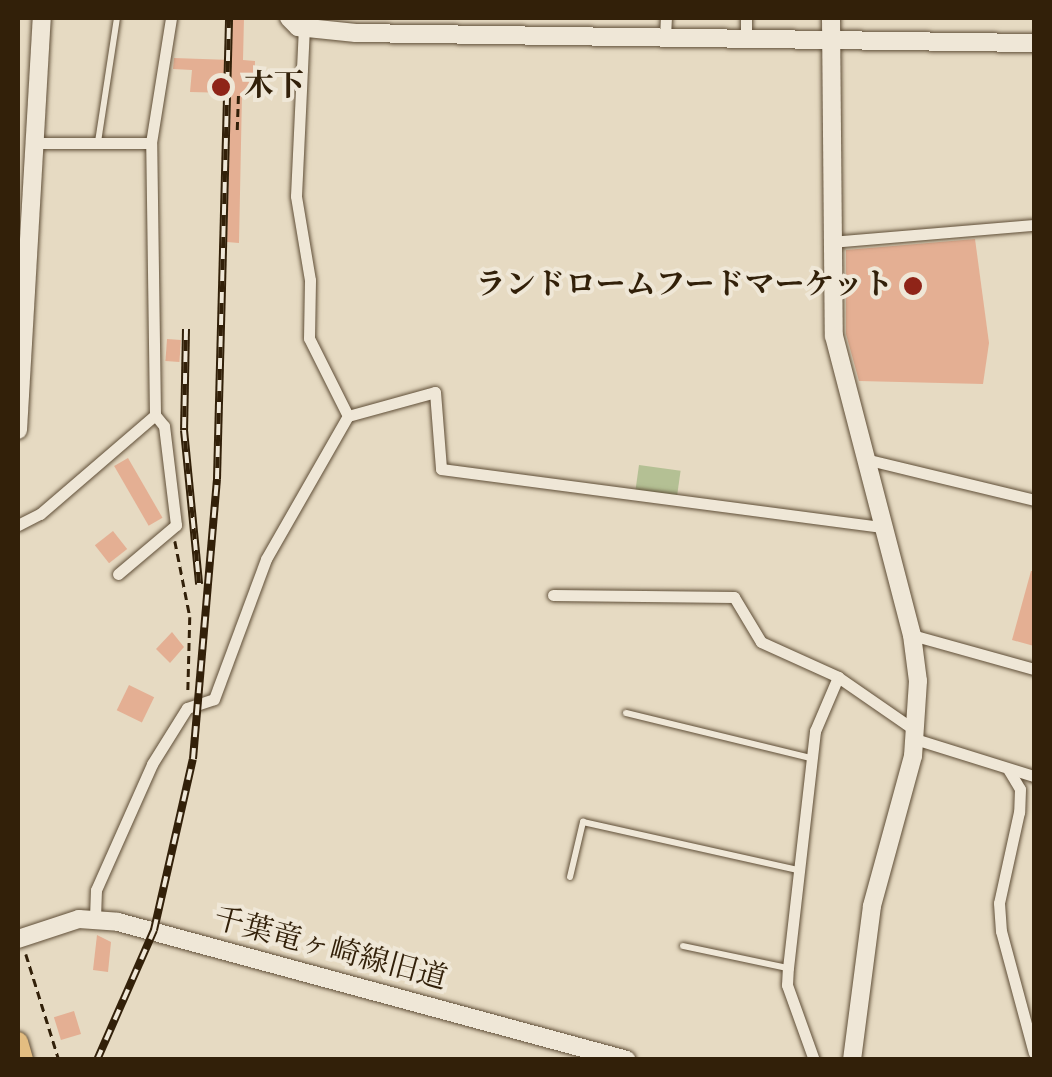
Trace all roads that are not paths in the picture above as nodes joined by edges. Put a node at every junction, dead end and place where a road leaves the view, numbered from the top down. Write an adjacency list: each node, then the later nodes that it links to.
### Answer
1 (42, 18): 16 (street)
2 (117, 18): 17 (lane)
3 (171, 18): 15 (street)
4 (355, 18): 12 (street)
5 (831, 18): 13 (street)
6 (296, 23): 7 (street); 22 (street)
7 (339, 24): 12 (street)
8 (431, 24): 9 (street); 12 (street)
9 (511, 25): 10 (street)
10 (666, 26): 11 (street)
11 (746, 27): 13 (street)
12 (377, 29)
13 (831, 39): 14 (street); 20 (street)
14 (1034, 43)
15 (151, 142): 17 (street); 21 (street)
16 (32, 143): 17 (street); 19 (street)
17 (98, 143)
18 (1034, 224): 20 (street)
19 (22, 229): 23 (street)
20 (830, 242): 24 (street)
21 (156, 415): 26 (street); 28 (street)
22 (348, 416): 27 (street); 40 (street)
23 (18, 430)
24 (865, 459): 25 (street); 27 (street)
25 (1034, 500)
26 (18, 524)
27 (884, 527): 30 (street)
28 (118, 574)
29 (553, 595): 32 (street)
30 (912, 635): 31 (street); 34 (street)
31 (1034, 669)
32 (838, 677): 34 (street); 35 (street)
33 (626, 713): 35 (lane)
34 (915, 735): 36 (street); 50 (street)
35 (812, 758): 38 (street)
36 (1008, 769): 37 (street); 44 (street)
37 (1034, 776)
38 (798, 870): 39 (lane); 43 (street)
39 (570, 877)
40 (95, 918): 41 (street); 48 (street, 千葉竜ヶ崎線旧道)
41 (20, 939)
42 (683, 946): 43 (lane)
43 (788, 968): 49 (street)
44 (1031, 1018): 46 (street)
45 (18, 1042): 47 (highway)
46 (1034, 1053)
47 (23, 1060)
48 (627, 1060)
49 (814, 1060)
50 (852, 1060)

